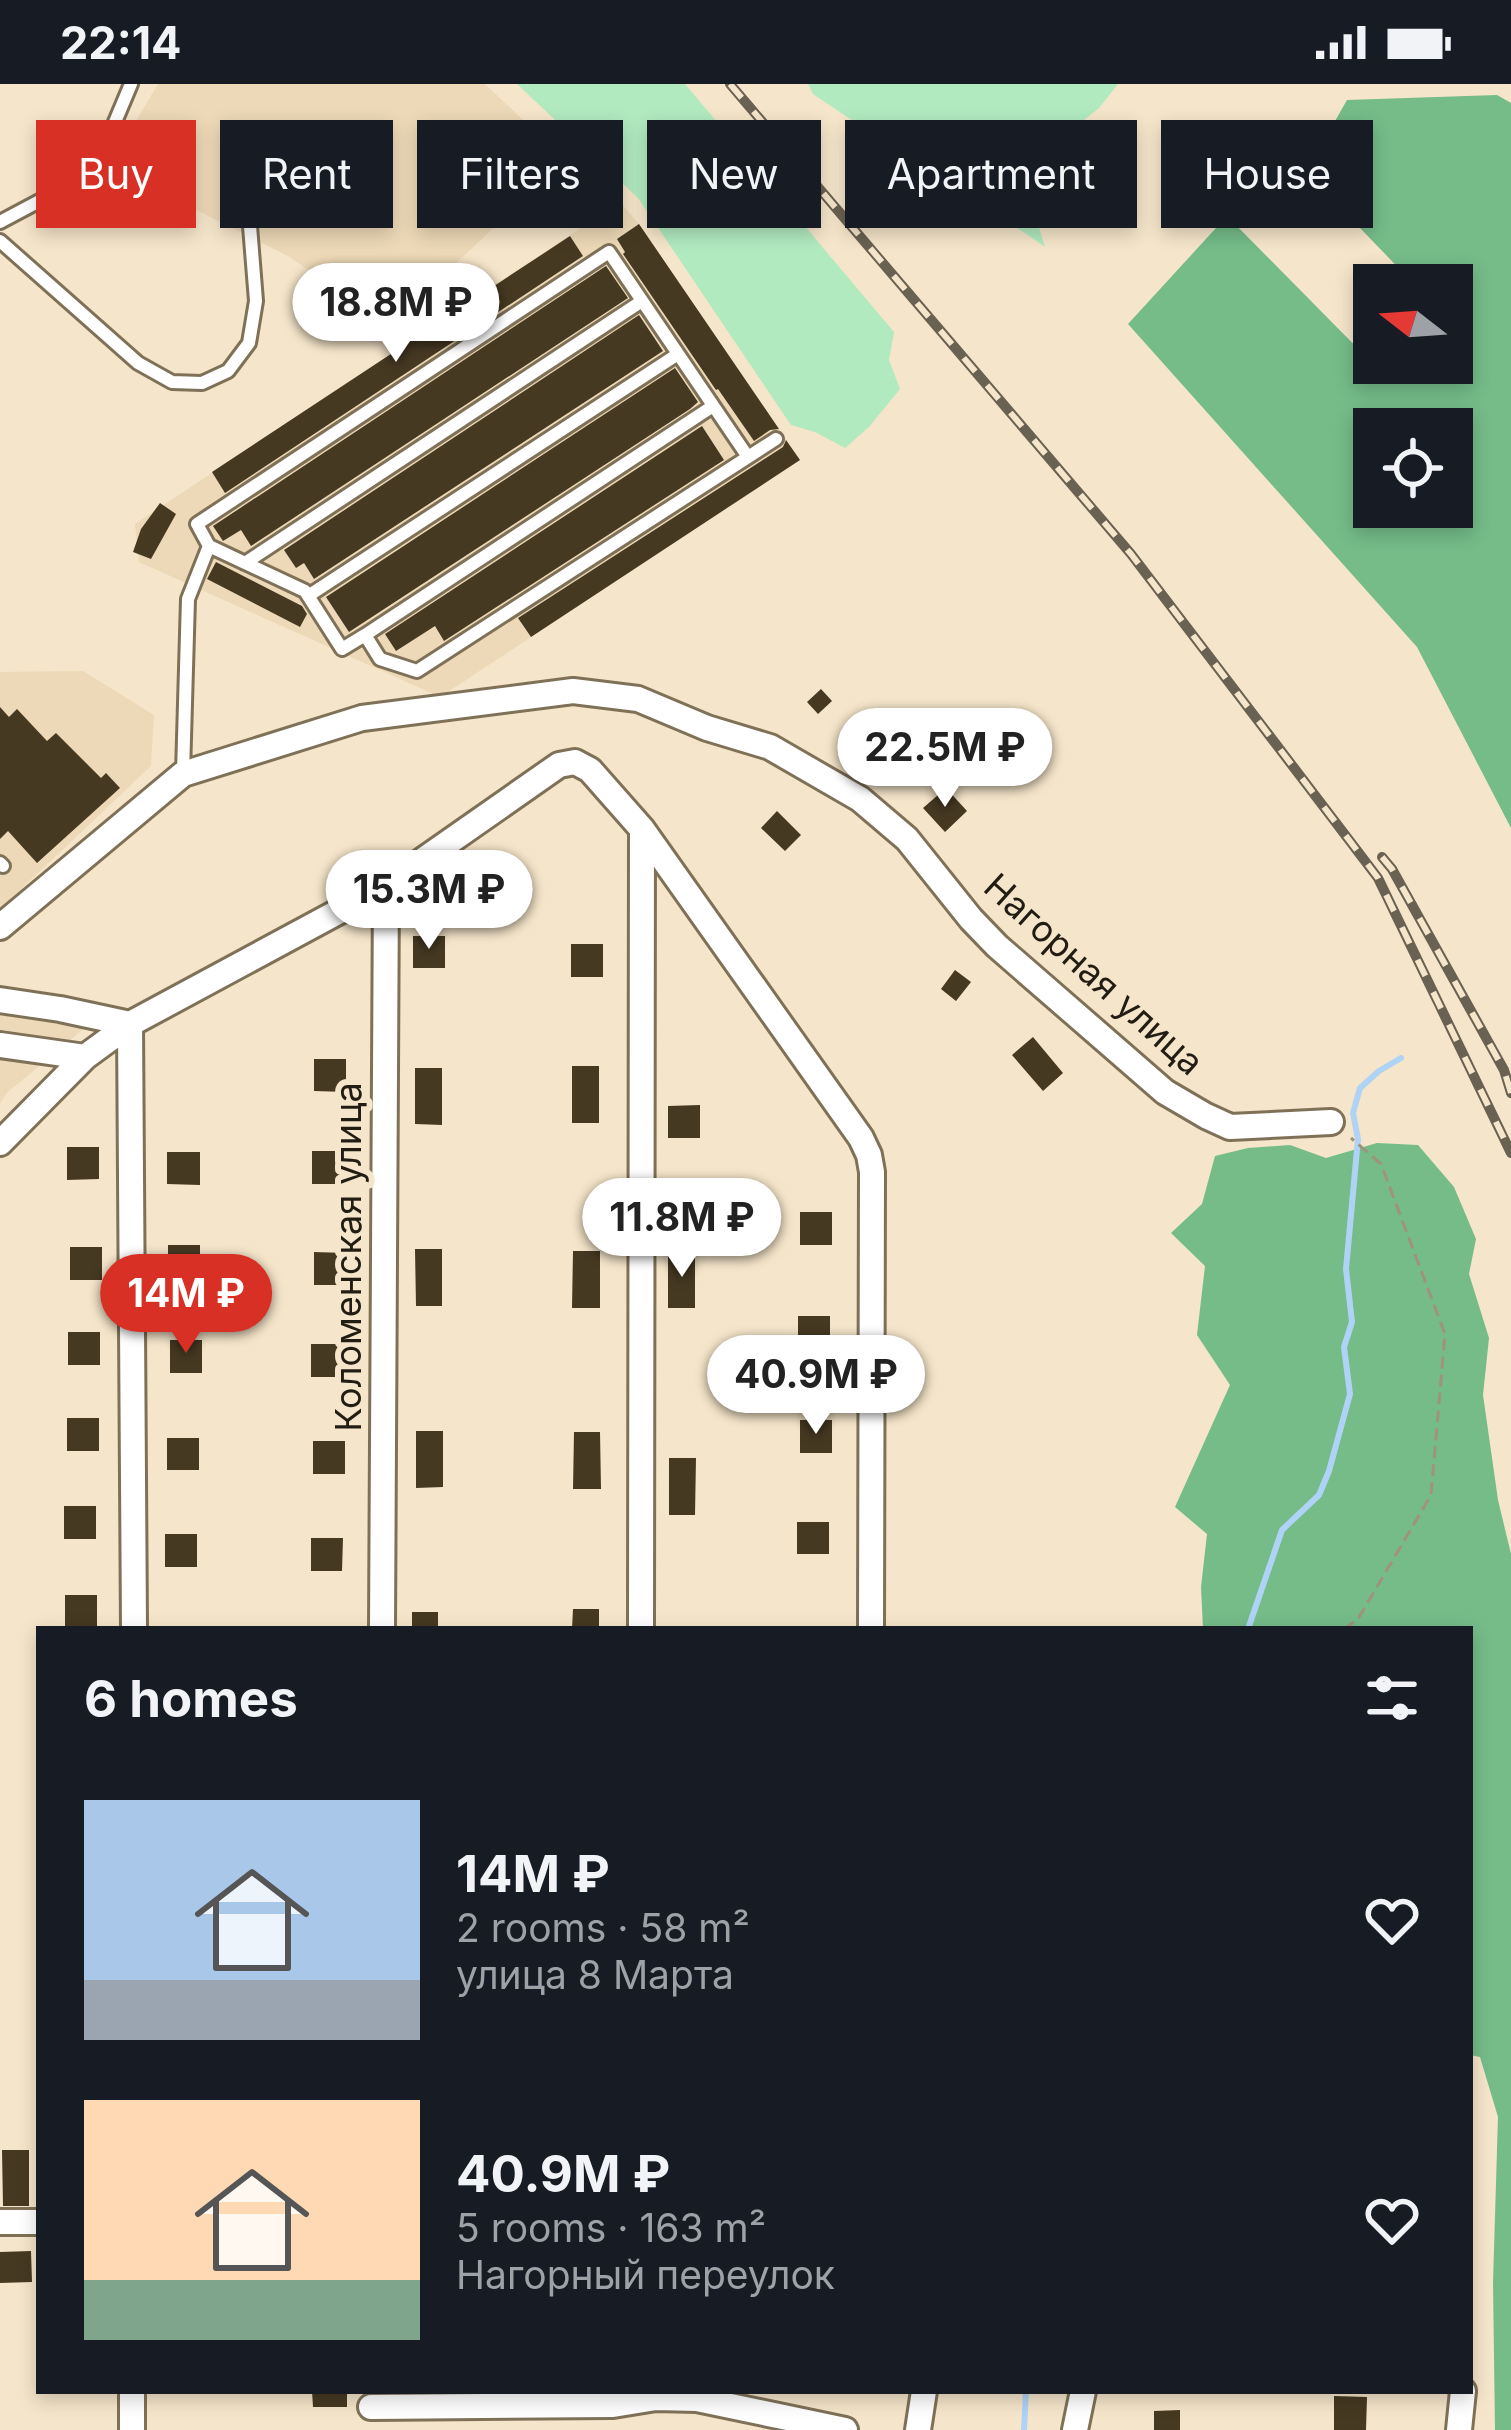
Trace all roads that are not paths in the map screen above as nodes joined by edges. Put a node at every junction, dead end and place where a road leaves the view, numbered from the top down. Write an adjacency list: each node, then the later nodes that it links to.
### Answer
1 (130, 84): 2 (lane)
2 (0, 222)
3 (250, 228): 4 (lane)
4 (0, 241)
5 (642, 301): 6 (lane); 10 (lane); 11 (lane)
6 (678, 354): 7 (lane); 12 (lane)
7 (713, 406): 9 (lane); 13 (lane)
8 (776, 439): 9 (lane)
9 (748, 457): 13 (lane)
10 (209, 547): 11 (lane); 14 (lane)
11 (245, 563): 12 (lane)
12 (308, 596): 13 (lane)
13 (365, 635)
14 (183, 774): 17 (street, Нагорная улица); 22 (street, Нагорная улица)
15 (642, 829): 16 (street); 26 (street); 27 (street)
16 (386, 886): 19 (street); 25 (street, Коломенская улица)
17 (0, 927)
18 (0, 1000): 19 (street)
19 (130, 1024): 21 (street); 24 (street)
20 (0, 1045): 21 (street)
21 (85, 1057): 23 (street)
22 (1331, 1122)
23 (0, 1143)
24 (134, 1626)
25 (382, 1626)
26 (641, 1626)
27 (872, 1626)
28 (0, 2222): 29 (street)
29 (36, 2222)
30 (132, 2394): 36 (street)
31 (923, 2394): 38 (street)
32 (1082, 2394): 39 (street)
33 (1462, 2394): 40 (street)
34 (372, 2409): 35 (street)
35 (613, 2409): 37 (street)
36 (132, 2430)
37 (844, 2430)
38 (917, 2430)
39 (1075, 2430)
40 (1460, 2430)

